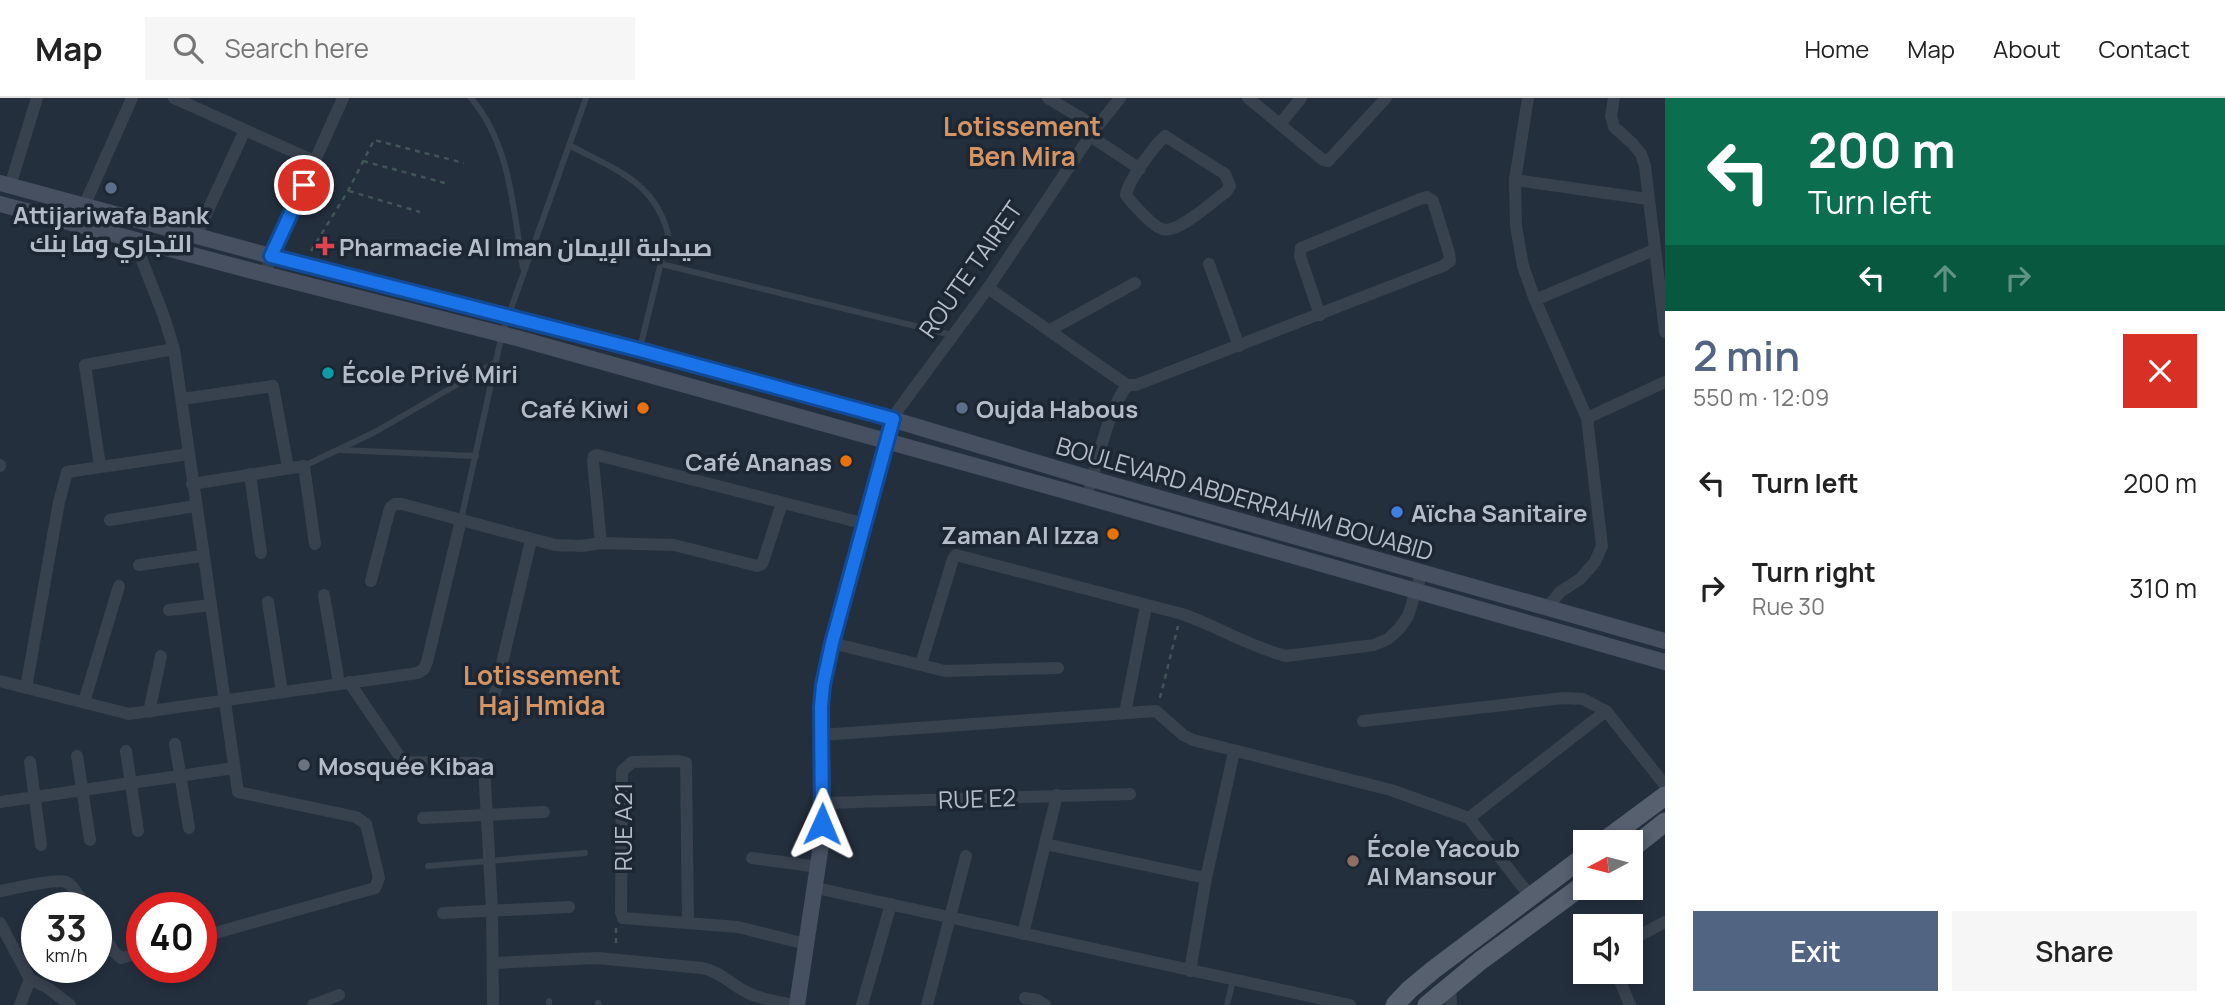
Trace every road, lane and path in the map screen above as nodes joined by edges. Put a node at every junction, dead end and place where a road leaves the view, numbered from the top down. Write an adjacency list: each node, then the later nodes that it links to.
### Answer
1 (37, 98): 24 (street)
2 (132, 98): 28 (street)
3 (174, 98): 15 (street)
4 (342, 98): 18 (street)
5 (471, 98): 38 (lane)
6 (586, 98): 17 (lane)
7 (1048, 98): 16 (street)
8 (1120, 98): 16 (street, ROUTE TAIRET)
9 (1248, 98): 14 (street)
10 (1301, 98): 14 (street)
11 (1385, 98): 14 (street)
12 (1528, 98): 22 (street)
13 (1614, 98): 26 (street)
14 (1279, 124)
15 (245, 130): 18 (street); 31 (street)
16 (1093, 131): 21 (street); 41 (street, ROUTE TAIRET)
17 (569, 145): 36 (lane); 38 (lane)
18 (314, 161): 34 (street)
19 (363, 161): 20 (path); 23 (path); 25 (path)
20 (464, 163)
21 (1140, 169): 21 (street)
22 (1516, 180): 26 (street); 42 (street)
23 (444, 183)
24 (5, 184): 28 (main road, BOULEVARD ABDERRAHIM BOUABID)
25 (348, 191): 29 (path); 35 (path)
26 (1648, 199): 33 (street)
27 (0, 204): 30 (main road, BOULEVARD ABDERRAHIM BOUABID)
28 (85, 206): 30 (street); 31 (main road, BOULEVARD ABDERRAHIM BOUABID)
29 (420, 212)
30 (78, 226): 32 (main road, BOULEVARD ABDERRAHIM BOUABID)
31 (196, 236): 34 (main road, BOULEVARD ABDERRAHIM BOUABID)
32 (134, 240): 39 (main road, BOULEVARD ABDERRAHIM BOUABID); 50 (street)
33 (1654, 250): 42 (street); 46 (street)
34 (271, 256): 35 (main road, BOULEVARD ABDERRAHIM BOUABID); 39 (street)
35 (303, 264): 44 (main road, BOULEVARD ABDERRAHIM BOUABID)
36 (661, 264): 48 (lane); 51 (lane)
37 (1209, 264): 49 (street)
38 (524, 270): 44 (lane)
39 (264, 274): 47 (main road, BOULEVARD ABDERRAHIM BOUABID)
40 (1135, 284): 45 (street)
41 (988, 288): 45 (street); 48 (street, ROUTE TAIRET)
42 (1535, 300): 56 (street)
43 (1320, 315): 43 (street); 49 (street)
44 (508, 316): 47 (lane); 51 (main road, BOULEVARD ABDERRAHIM BOUABID)
45 (1050, 330): 54 (street)
46 (1665, 332)
47 (502, 334): 52 (lane); 58 (main road, BOULEVARD ABDERRAHIM BOUABID)
48 (952, 335): 57 (street, ROUTE TAIRET)
49 (1239, 346): 54 (street)
50 (174, 349): 55 (street); 62 (street)
51 (640, 350): 57 (main road, BOULEVARD ABDERRAHIM BOUABID)
52 (496, 361): 59 (lane); 61 (lane)
53 (1665, 383): 56 (street)
54 (1127, 385): 66 (street)
55 (182, 399): 60 (street); 64 (street)
56 (1587, 418): 88 (street)
57 (893, 419): 58 (main road, ROUTE TAIRET); 66 (main road, BOULEVARD ABDERRAHIM BOUABID)
58 (887, 441): 68 (main road, BOULEVARD ABDERRAHIM BOUABID); 73 (main road, ROUTE TAIRET)
59 (340, 450): 61 (lane); 63 (lane)
60 (188, 454): 62 (street); 67 (street)
61 (476, 456): 72 (lane)
62 (100, 466): 99 (street)
63 (304, 466): 64 (street); 76 (street)
64 (288, 468): 65 (street)
65 (250, 474): 67 (street); 77 (street)
66 (1092, 479): 68 (street); 80 (main road, BOULEVARD ABDERRAHIM BOUABID)
67 (192, 484): 70 (street)
68 (1087, 497): 83 (main road, BOULEVARD ABDERRAHIM BOUABID)
69 (782, 503): 73 (street); 75 (street); 75 (street)
70 (195, 506): 71 (street); 78 (street)
71 (110, 520)
72 (461, 520): 74 (street); 81 (street); 98 (street)
73 (866, 524): 92 (main road, ROUTE TAIRET)
74 (531, 540): 75 (street); 101 (street)
75 (601, 543)
76 (315, 544)
77 (261, 553)
78 (202, 555): 79 (street); 86 (street)
79 (139, 565)
80 (1422, 572): 83 (street); 88 (main road, BOULEVARD ABDERRAHIM BOUABID)
81 (371, 581)
82 (120, 586): 103 (street)
83 (1417, 591): 90 (street); 94 (main road, BOULEVARD ABDERRAHIM BOUABID)
84 (324, 595): 98 (street)
85 (268, 602): 100 (street)
86 (211, 605): 89 (street); 102 (street)
87 (1146, 606): 90 (street); 95 (street); 107 (street)
88 (1547, 608): 91 (main road, BOULEVARD ABDERRAHIM BOUABID)
89 (169, 610)
90 (1182, 614): 104 (path)
91 (1665, 641)
92 (832, 643): 95 (street); 109 (main road, ROUTE TAIRET)
93 (161, 656): 106 (street)
94 (1665, 662)
95 (921, 664): 96 (street)
96 (1058, 668)
97 (0, 681): 99 (street)
98 (344, 682): 100 (street); 127 (street)
99 (26, 688): 103 (street)
100 (282, 692): 102 (street)
101 (495, 693)
102 (224, 701): 106 (street); 115 (street)
103 (84, 702): 106 (street)
104 (1156, 711): 107 (street); 112 (street)
105 (1606, 711): 108 (street); 118 (street); 129 (street)
106 (149, 712)
107 (1125, 713): 109 (street)
108 (1363, 721)
109 (821, 735): 125 (main road, ROUTE TAIRET)
110 (175, 744): 116 (street)
111 (126, 751): 117 (street)
112 (1234, 752): 129 (street); 145 (street)
113 (77, 756): 119 (street)
114 (30, 762): 123 (street)
115 (234, 768): 116 (street); 160 (street)
116 (181, 775): 117 (street); 131 (street)
117 (131, 782): 119 (street); 133 (street)
118 (1665, 785)
119 (82, 789): 123 (street); 135 (street)
120 (1130, 794): 121 (street, RUE E2)
121 (1057, 795): 125 (street, RUE E2); 136 (street)
122 (1665, 796): 132 (main road)
123 (34, 797): 124 (street); 137 (street)
124 (0, 802)
125 (823, 803): 144 (main road, ROUTE TAIRET)
126 (544, 812): 127 (street)
127 (487, 814): 128 (street); 141 (street)
128 (423, 818)
129 (1469, 818): 150 (street)
130 (1665, 822): 134 (main road)
131 (189, 828)
132 (1619, 830)
133 (138, 831)
134 (1643, 839)
135 (89, 840)
136 (1045, 844): 145 (street); 161 (street)
137 (41, 845)
138 (585, 853): 141 (lane)
139 (966, 856): 156 (street)
140 (752, 858): 144 (street)
141 (489, 862): 143 (lane); 153 (street)
142 (1573, 865): 150 (main road)
143 (428, 866)
144 (819, 867): 146 (main road, ROUTE TAIRET)
145 (1206, 878): 169 (street)
146 (816, 888): 151 (street); 163 (main road, ROUTE TAIRET)
147 (0, 891): 148 (street)
148 (75, 892)
149 (1573, 894): 175 (main road)
150 (1530, 896): 188 (main road)
151 (891, 904): 156 (street); 183 (street)
152 (569, 907): 153 (street)
153 (492, 910): 154 (street); 168 (street)
154 (443, 913)
155 (623, 918): 157 (street); 157 (street, RUE A21); 166 (path)
156 (951, 918): 161 (street); 184 (street)
157 (688, 922): 163 (street)
158 (1665, 922): 162 (street)
159 (0, 923): 167 (street)
160 (217, 932)
161 (1023, 934): 169 (street)
162 (1643, 934)
163 (806, 944): 182 (main road, ROUTE TAIRET)
164 (112, 949): 165 (street)
165 (126, 957)
166 (616, 960): 168 (street); 182 (street)
167 (21, 962)
168 (493, 963): 181 (street)
169 (1190, 971): 170 (street)
170 (1233, 980): 177 (street); 186 (lane)
171 (28, 983): 178 (street)
172 (38, 983): 179 (street)
173 (1621, 984): 190 (street)
174 (339, 995): 180 (street)
175 (1450, 995): 189 (main road)
176 (1025, 998): 185 (street)
177 (1292, 999): 187 (street)
178 (20, 1005)
179 (70, 1005)
180 (313, 1005)
181 (493, 1005)
182 (796, 1005)
183 (862, 1005)
184 (927, 1005)
185 (1045, 1005)
186 (1227, 1005)
187 (1350, 1005)
188 (1395, 1005)
189 (1427, 1005)
190 (1630, 1005)

